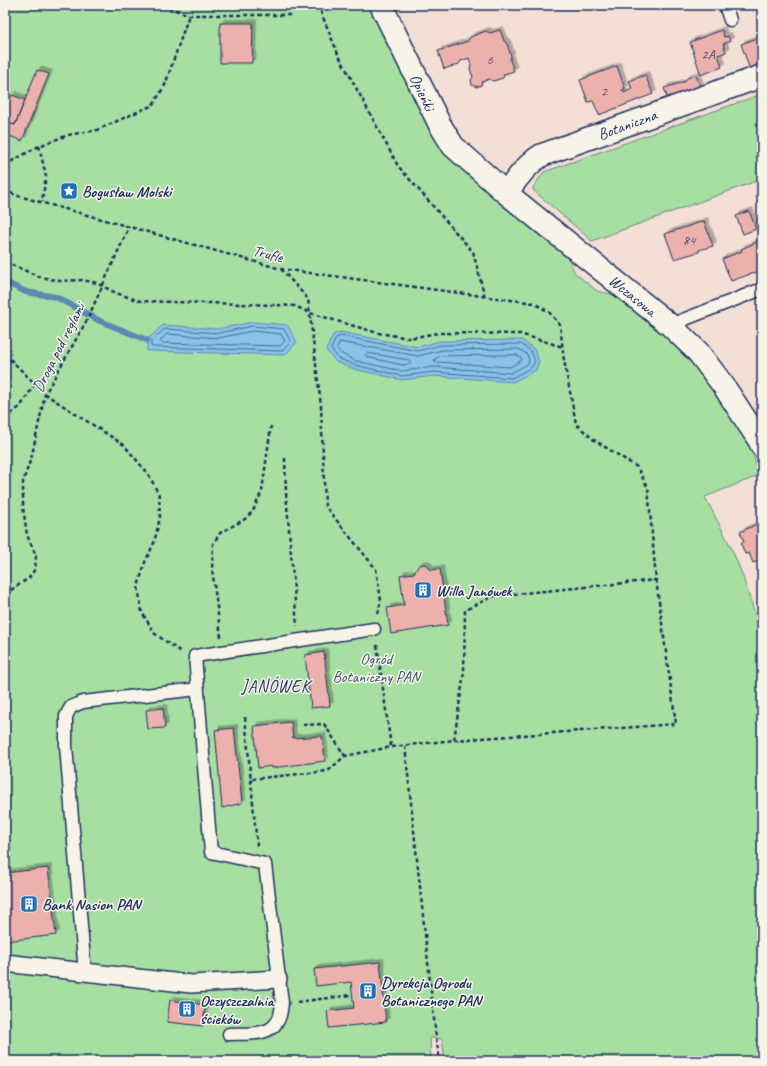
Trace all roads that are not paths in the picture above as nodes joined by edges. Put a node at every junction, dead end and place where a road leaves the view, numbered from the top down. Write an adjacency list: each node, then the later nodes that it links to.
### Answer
1 (381, 5): 5 (street, Opieńki)
2 (725, 5): 3 (lane)
3 (730, 20)
4 (762, 76): 6 (street, Botaniczna)
5 (479, 168): 6 (street, Wczasowa)
6 (506, 193): 8 (street, Wczasowa)
7 (762, 289): 8 (lane)
8 (670, 325): 9 (street, Wczasowa)
9 (762, 446)
10 (374, 629): 11 (lane)
11 (198, 689): 13 (lane); 14 (lane)
12 (5, 963): 13 (street)
13 (85, 973): 14 (street)
14 (278, 979): 15 (lane)
15 (229, 1034)

